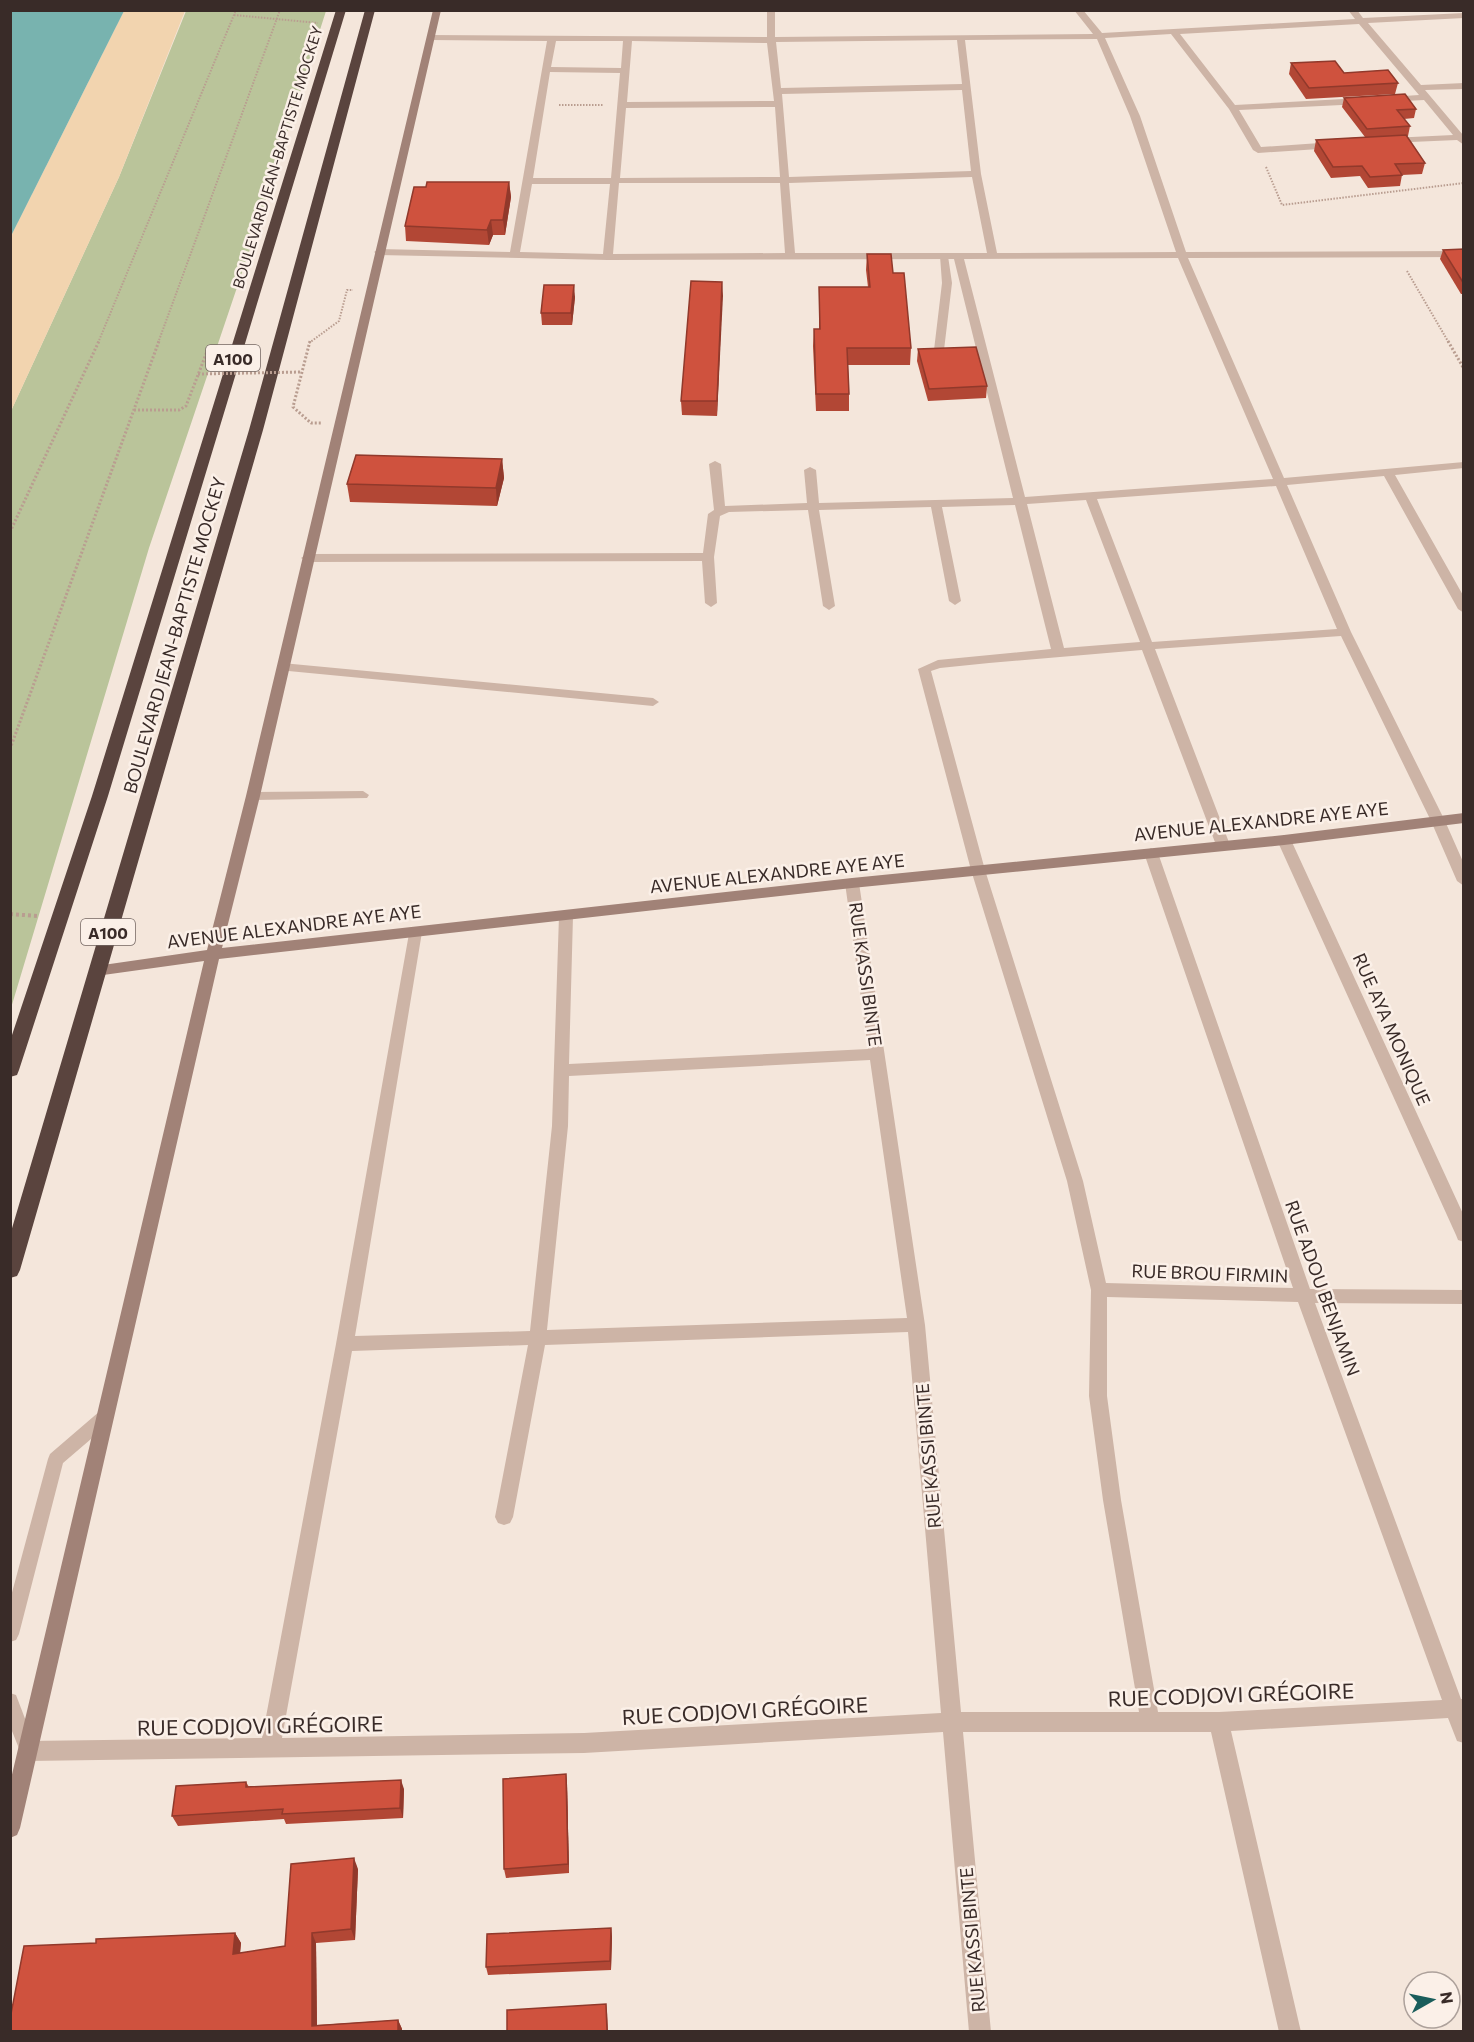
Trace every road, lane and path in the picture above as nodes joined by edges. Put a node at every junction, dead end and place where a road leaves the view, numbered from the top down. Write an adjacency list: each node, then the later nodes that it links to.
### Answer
1 (236, 10): 8 (path)
2 (280, 10): 11 (path)
3 (370, 10): 96 (highway, BOULEVARD JEAN-BAPTISTE MOCKEY / A100)
4 (437, 10): 15 (street)
5 (771, 10): 19 (street)
6 (1078, 10): 14 (street)
7 (1352, 10): 12 (street)
8 (234, 15): 11 (path); 70 (path)
9 (1464, 15): 12 (street)
10 (339, 17): 11 (path); 98 (highway, BOULEVARD JEAN-BAPTISTE MOCKEY / A100)
11 (277, 19): 58 (path)
12 (1361, 21): 13 (street); 24 (street)
13 (1174, 32): 14 (street); 32 (street)
14 (1100, 36): 18 (street); 45 (street)
15 (431, 37): 16 (street); 42 (street)
16 (552, 37): 17 (street); 20 (street)
17 (628, 38): 19 (street); 21 (street)
18 (961, 38): 19 (street); 23 (street)
19 (771, 40): 25 (street)
20 (545, 69): 21 (street); 29 (street)
21 (626, 70): 30 (street)
22 (1464, 86): 24 (street)
23 (966, 87): 25 (street); 37 (street)
24 (1419, 88): 26 (street)
25 (778, 90): 31 (street)
26 (1428, 98): 27 (street); 33 (street)
27 (1382, 100)
28 (1371, 101): 32 (street)
29 (540, 104): 30 (path); 39 (street)
30 (623, 105): 31 (street); 40 (street)
31 (779, 105): 38 (street)
32 (1233, 108): 36 (street)
33 (1462, 139): 34 (street)
34 (1377, 142)
35 (1341, 145): 36 (street)
36 (1258, 150): 41 (path)
37 (976, 174): 38 (street); 49 (street)
38 (785, 180): 40 (street); 51 (street)
39 (529, 181): 40 (street); 43 (street)
40 (616, 182): 50 (street)
41 (1464, 183)
42 (379, 252): 43 (street); 52 (street)
43 (515, 254): 50 (street)
44 (1464, 254): 46 (street)
45 (1182, 255): 46 (street); 49 (street); 64 (street)
46 (1398, 255): 55 (path)
47 (944, 256): 48 (street); 51 (street); 54 (lane)
48 (958, 256): 49 (street); 66 (street)
49 (993, 256)
50 (608, 257): 51 (street)
51 (790, 257)
52 (372, 290): 56 (path); 59 (street)
53 (208, 349): 57 (path)
54 (939, 350)
55 (1464, 369)
56 (302, 372): 57 (path, bridge); 59 (path)
57 (198, 374): 58 (path)
58 (134, 410): 82 (path)
59 (340, 423): 72 (street)
60 (715, 464): 69 (street)
61 (1464, 465): 63 (street)
62 (810, 470): 68 (street)
63 (1388, 472): 64 (street); 76 (street)
64 (1280, 482): 65 (street); 77 (street)
65 (1090, 496): 66 (street); 78 (street)
66 (1018, 501): 67 (street); 79 (street)
67 (936, 504): 68 (street); 73 (street)
68 (813, 506): 69 (street); 75 (street)
69 (720, 510): 71 (street)
70 (10, 532)
71 (708, 557): 72 (street); 74 (street)
72 (308, 558): 80 (street)
73 (955, 601)
74 (711, 603)
75 (829, 606)
76 (1464, 609)
77 (1345, 632): 78 (street); 86 (street)
78 (1146, 647): 79 (street); 88 (street)
79 (1058, 651): 90 (street)
80 (282, 667): 81 (street); 84 (street)
81 (654, 702)
82 (10, 748)
83 (363, 795): 84 (lane)
84 (253, 796): 95 (street)
85 (1464, 818): 86 (street, AVENUE ALEXANDRE AYE AYE)
86 (1438, 821): 87 (street, AVENUE ALEXANDRE AYE AYE); 91 (street)
87 (1284, 840): 88 (street, AVENUE ALEXANDRE AYE AYE); 100 (street, RUE AYA MONIQUE)
88 (1223, 846): 89 (street, AVENUE ALEXANDRE AYE AYE)
89 (1151, 853): 90 (street, AVENUE ALEXANDRE AYE AYE); 103 (street, RUE ADOU BENJAMIN)
90 (978, 870): 92 (street, AVENUE ALEXANDRE AYE AYE); 102 (street)
91 (1464, 881)
92 (852, 883): 93 (street, AVENUE ALEXANDRE AYE AYE); 97 (street, RUE KASSI BINTE)
93 (566, 916): 94 (street, AVENUE ALEXANDRE AYE AYE); 99 (street)
94 (415, 932): 95 (street, AVENUE ALEXANDRE AYE AYE); 107 (street)
95 (213, 954): 96 (street, AVENUE ALEXANDRE AYE AYE); 108 (street)
96 (96, 971): 101 (highway, BOULEVARD JEAN-BAPTISTE MOCKEY / A100)
97 (878, 1054): 99 (street); 105 (street, RUE KASSI BINTE)
98 (10, 1070)
99 (563, 1070): 106 (street)
100 (1464, 1235)
101 (10, 1270)
102 (1099, 1290): 103 (street, RUE BROU FIRMIN); 114 (street)
103 (1304, 1296): 104 (street, RUE BROU FIRMIN); 112 (street, RUE ADOU BENJAMIN)
104 (1464, 1297)
105 (916, 1325): 106 (street); 113 (street, RUE KASSI BINTE)
106 (538, 1337): 107 (street); 109 (street)
107 (345, 1344): 117 (street)
108 (106, 1416): 110 (lane); 118 (street)
109 (504, 1517)
110 (10, 1634)
111 (10, 1701): 118 (lane)
112 (1459, 1709): 115 (street, RUE CODJOVI GRÉGOIRE); 116 (street, RUE ADOU BENJAMIN)
113 (952, 1722): 114 (street, RUE CODJOVI GRÉGOIRE); 117 (street, RUE CODJOVI GRÉGOIRE); 120 (street, RUE KASSI BINTE)
114 (1150, 1722): 115 (street, RUE CODJOVI GRÉGOIRE)
115 (1219, 1722): 121 (street)
116 (1464, 1734)
117 (270, 1749): 118 (street, RUE CODJOVI GRÉGOIRE)
118 (28, 1751): 119 (street)
119 (10, 1828)
120 (980, 2031)
121 (1290, 2031)

